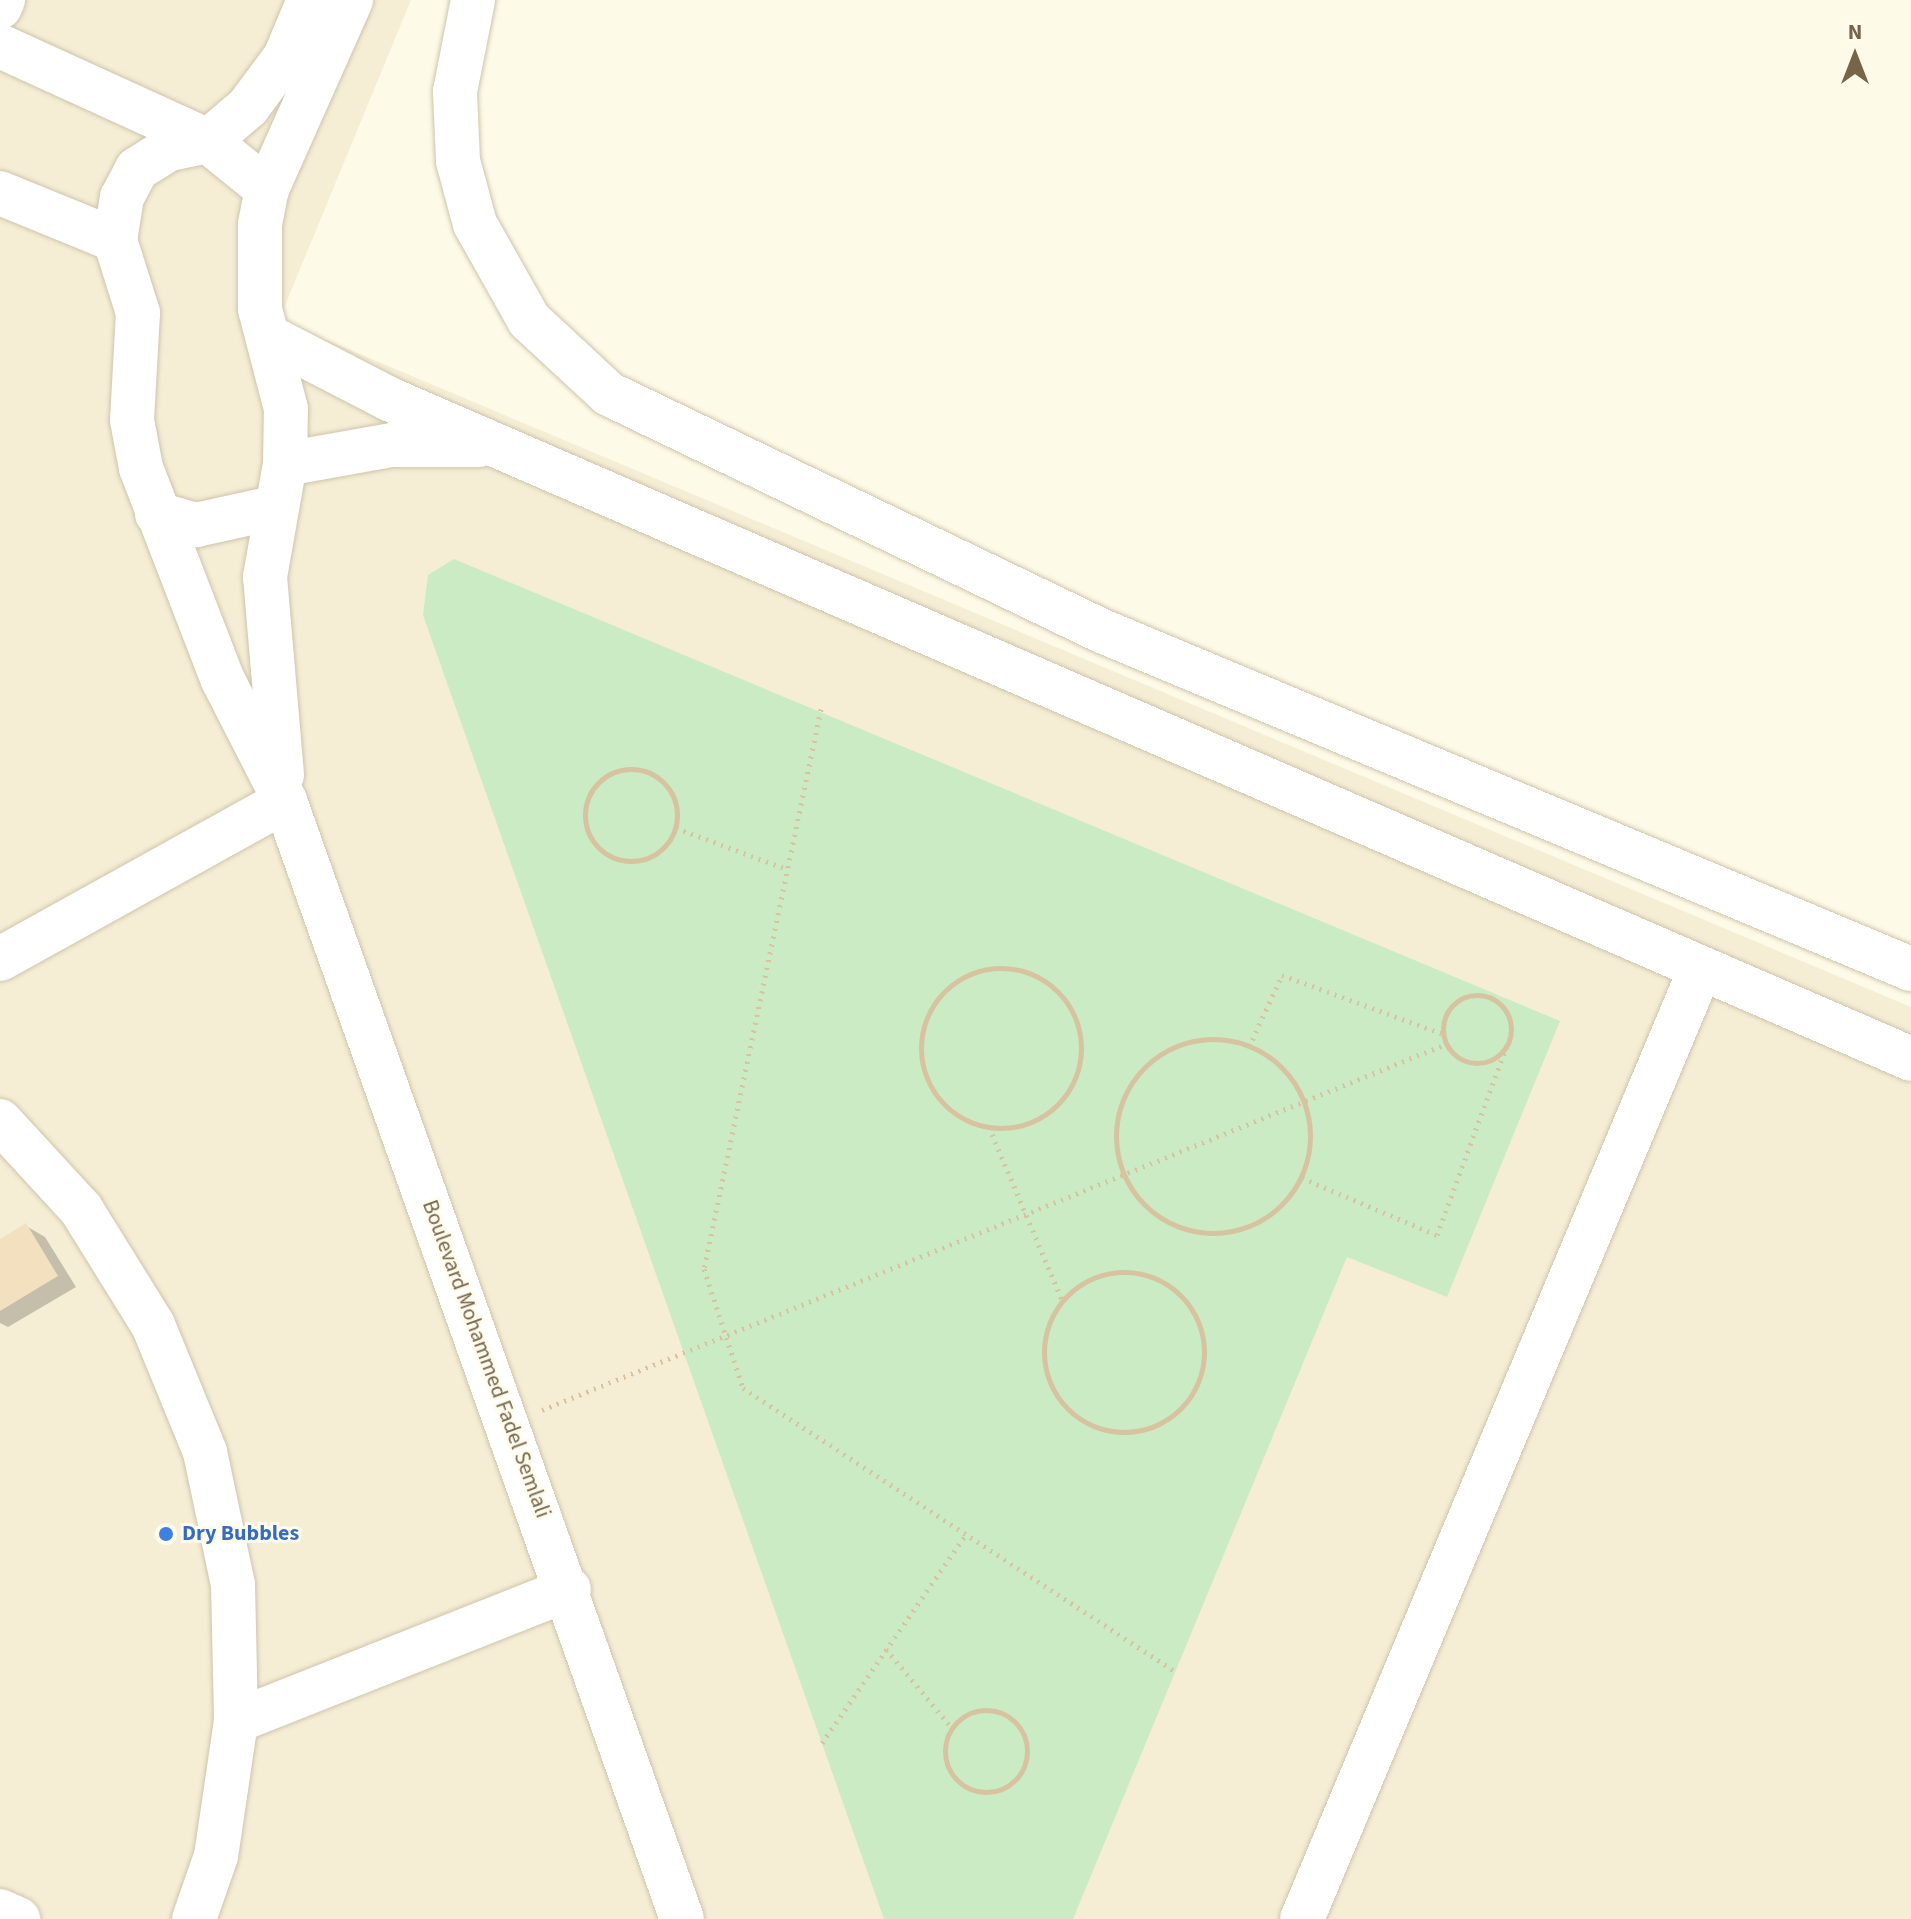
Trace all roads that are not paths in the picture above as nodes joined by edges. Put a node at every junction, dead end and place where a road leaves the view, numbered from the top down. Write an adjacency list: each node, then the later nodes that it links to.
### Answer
1 (3, 0): 5 (street)
2 (309, 0): 7 (street)
3 (351, 0): 8 (street, Boulevard Mohammed Fadel Semlali)
4 (473, 0): 18 (street)
5 (0, 7)
6 (0, 46): 7 (street)
7 (208, 141): 8 (street); 10 (street)
8 (267, 189): 11 (street, Boulevard Mohammed Fadel Semlali)
9 (1, 198): 10 (street)
10 (115, 240): 15 (street, Boulevard Mohammed Fadel Semlali)
11 (271, 338): 12 (street); 13 (street, Boulevard Mohammed Fadel Semlali)
12 (514, 449): 13 (street); 19 (street)
13 (285, 464): 14 (street, Boulevard Mohammed Fadel Semlali)
14 (273, 508): 15 (street); 16 (street, Boulevard Mohammed Fadel Semlali)
15 (157, 514): 16 (street, Boulevard Mohammed Fadel Semlali)
16 (285, 801): 17 (street); 22 (street, Boulevard Mohammed Fadel Semlali)
17 (0, 959)
18 (1911, 969)
19 (1700, 970): 20 (street); 28 (street)
20 (1911, 1059)
21 (0, 1121): 23 (street)
22 (569, 1589): 23 (street); 27 (street, Boulevard Mohammed Fadel Semlali)
23 (236, 1721): 26 (street)
24 (0, 1911): 25 (street)
25 (18, 1919)
26 (194, 1919)
27 (682, 1919)
28 (1302, 1919)

